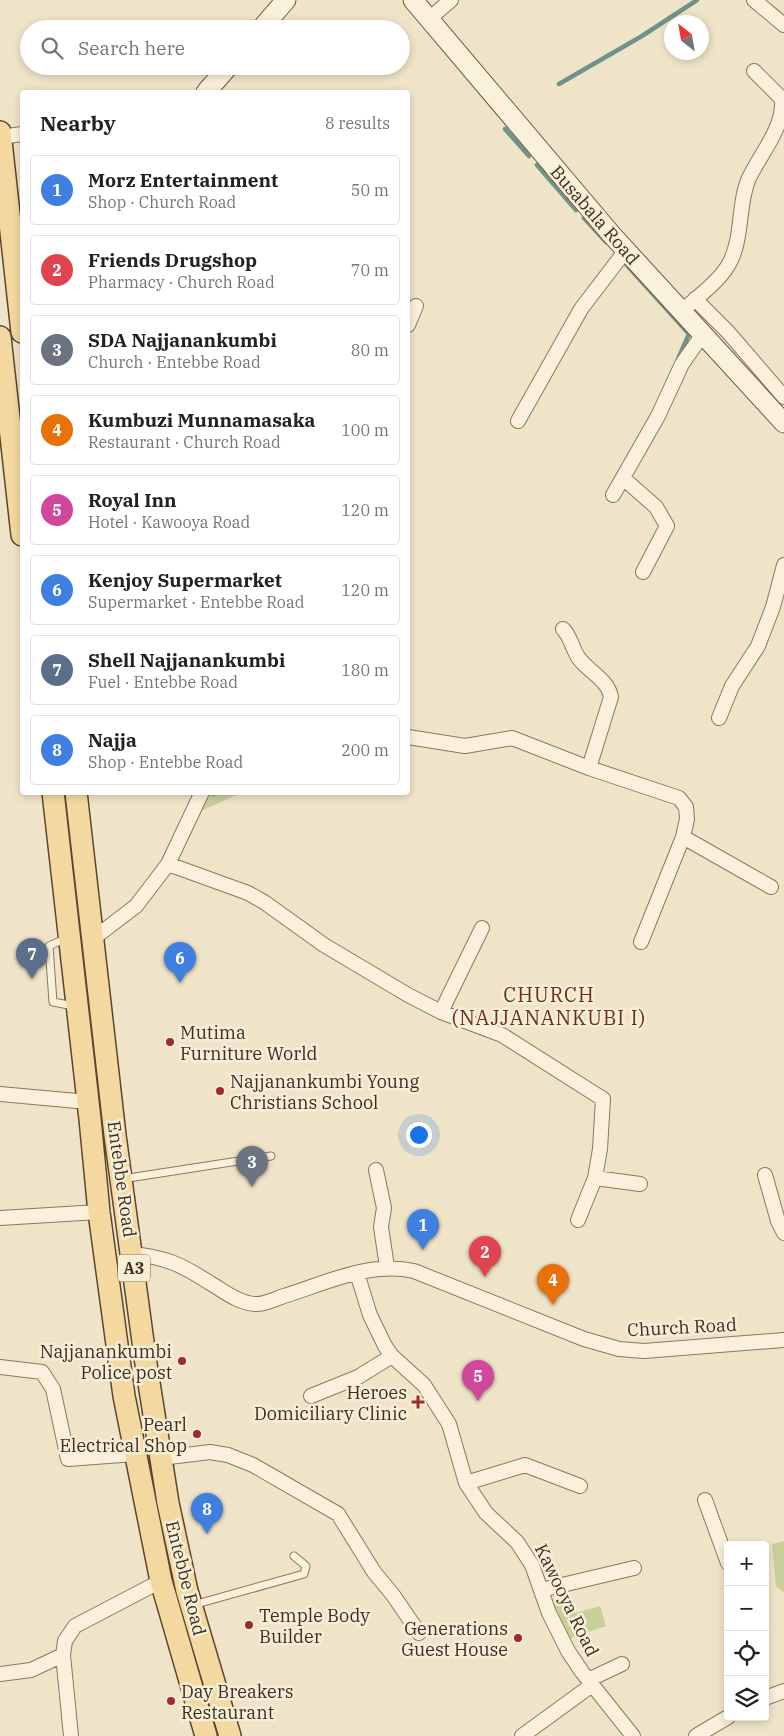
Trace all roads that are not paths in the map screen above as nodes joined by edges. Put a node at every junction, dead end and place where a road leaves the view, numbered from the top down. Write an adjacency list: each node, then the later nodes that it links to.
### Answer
1 (286, 0): 6 (street)
2 (413, 0): 5 (street, Busabala Road)
3 (450, 0): 5 (street)
4 (754, 0): 7 (street)
5 (429, 19): 14 (street, Busabala Road)
6 (269, 20)
7 (784, 25)
8 (754, 71): 16 (street)
9 (221, 75): 10 (street)
10 (208, 90)
11 (0, 132): 13 (main road)
12 (20, 134): 13 (street)
13 (1, 137): 15 (main road)
14 (626, 250): 19 (street, Busabala Road); 24 (street)
15 (18, 270): 17 (main road)
16 (695, 299): 19 (street); 23 (street)
17 (20, 301)
18 (416, 306): 20 (street)
19 (681, 312): 21 (street, Busabala Road)
20 (410, 320)
21 (703, 334): 25 (street, Busabala Road); 26 (street)
22 (1, 349): 28 (main road)
23 (784, 397)
24 (518, 421)
25 (784, 423)
26 (623, 478): 27 (street); 30 (street)
27 (613, 495)
28 (20, 517)
29 (784, 565): 32 (street)
30 (643, 572)
31 (563, 629): 34 (street)
32 (718, 718)
33 (410, 737): 34 (street)
34 (589, 768): 38 (street)
35 (53, 795): 46 (main road, Entebbe Road / A3)
36 (76, 795): 42 (main road, Entebbe Road / A3)
37 (201, 795): 39 (street)
38 (683, 838): 40 (street); 43 (street)
39 (168, 864): 42 (street); 44 (street)
40 (771, 887)
41 (482, 928): 44 (street)
42 (94, 938): 51 (main road, Entebbe Road / A3)
43 (641, 942)
44 (441, 1012): 50 (street)
45 (0, 1094): 46 (street)
46 (88, 1102): 53 (main road, Entebbe Road / A3)
47 (271, 1156): 51 (lane)
48 (376, 1170): 58 (street)
49 (765, 1175): 56 (street)
50 (595, 1178): 52 (street); 55 (street)
51 (122, 1179): 57 (main road, Entebbe Road / A3)
52 (640, 1184)
53 (99, 1212): 54 (street); 64 (main road, Entebbe Road / A3)
54 (0, 1218)
55 (578, 1220)
56 (784, 1233)
57 (132, 1254): 59 (street, Church Road); 65 (main road, Entebbe Road / A3)
58 (387, 1267): 59 (street, Church Road); 60 (street, Church Road)
59 (357, 1273): 61 (street, Kawooya Road)
60 (784, 1340)
61 (392, 1356): 63 (street); 66 (street, Kawooya Road)
62 (0, 1367): 64 (street)
63 (311, 1396)
64 (135, 1454): 72 (main road, Entebbe Road / A3)
65 (161, 1458): 74 (main road, Entebbe Road / A3); 75 (street)
66 (466, 1483): 67 (street); 73 (street, Kawooya Road)
67 (580, 1486)
68 (705, 1500): 69 (street)
69 (724, 1551)
70 (294, 1556): 74 (lane)
71 (634, 1568): 73 (street)
72 (161, 1581): 76 (street); 84 (main road, Entebbe Road / A3)
73 (541, 1590): 79 (street, Kawooya Road)
74 (192, 1605): 85 (main road, Entebbe Road / A3)
75 (419, 1633)
76 (63, 1655): 78 (street); 83 (street)
77 (622, 1664): 79 (street)
78 (0, 1674)
79 (590, 1683): 86 (street); 87 (street, Kawooya Road)
80 (784, 1691): 81 (street)
81 (769, 1697)
82 (724, 1719): 88 (street)
83 (71, 1736)
84 (206, 1736)
85 (230, 1736)
86 (522, 1736)
87 (634, 1736)
88 (696, 1736)

